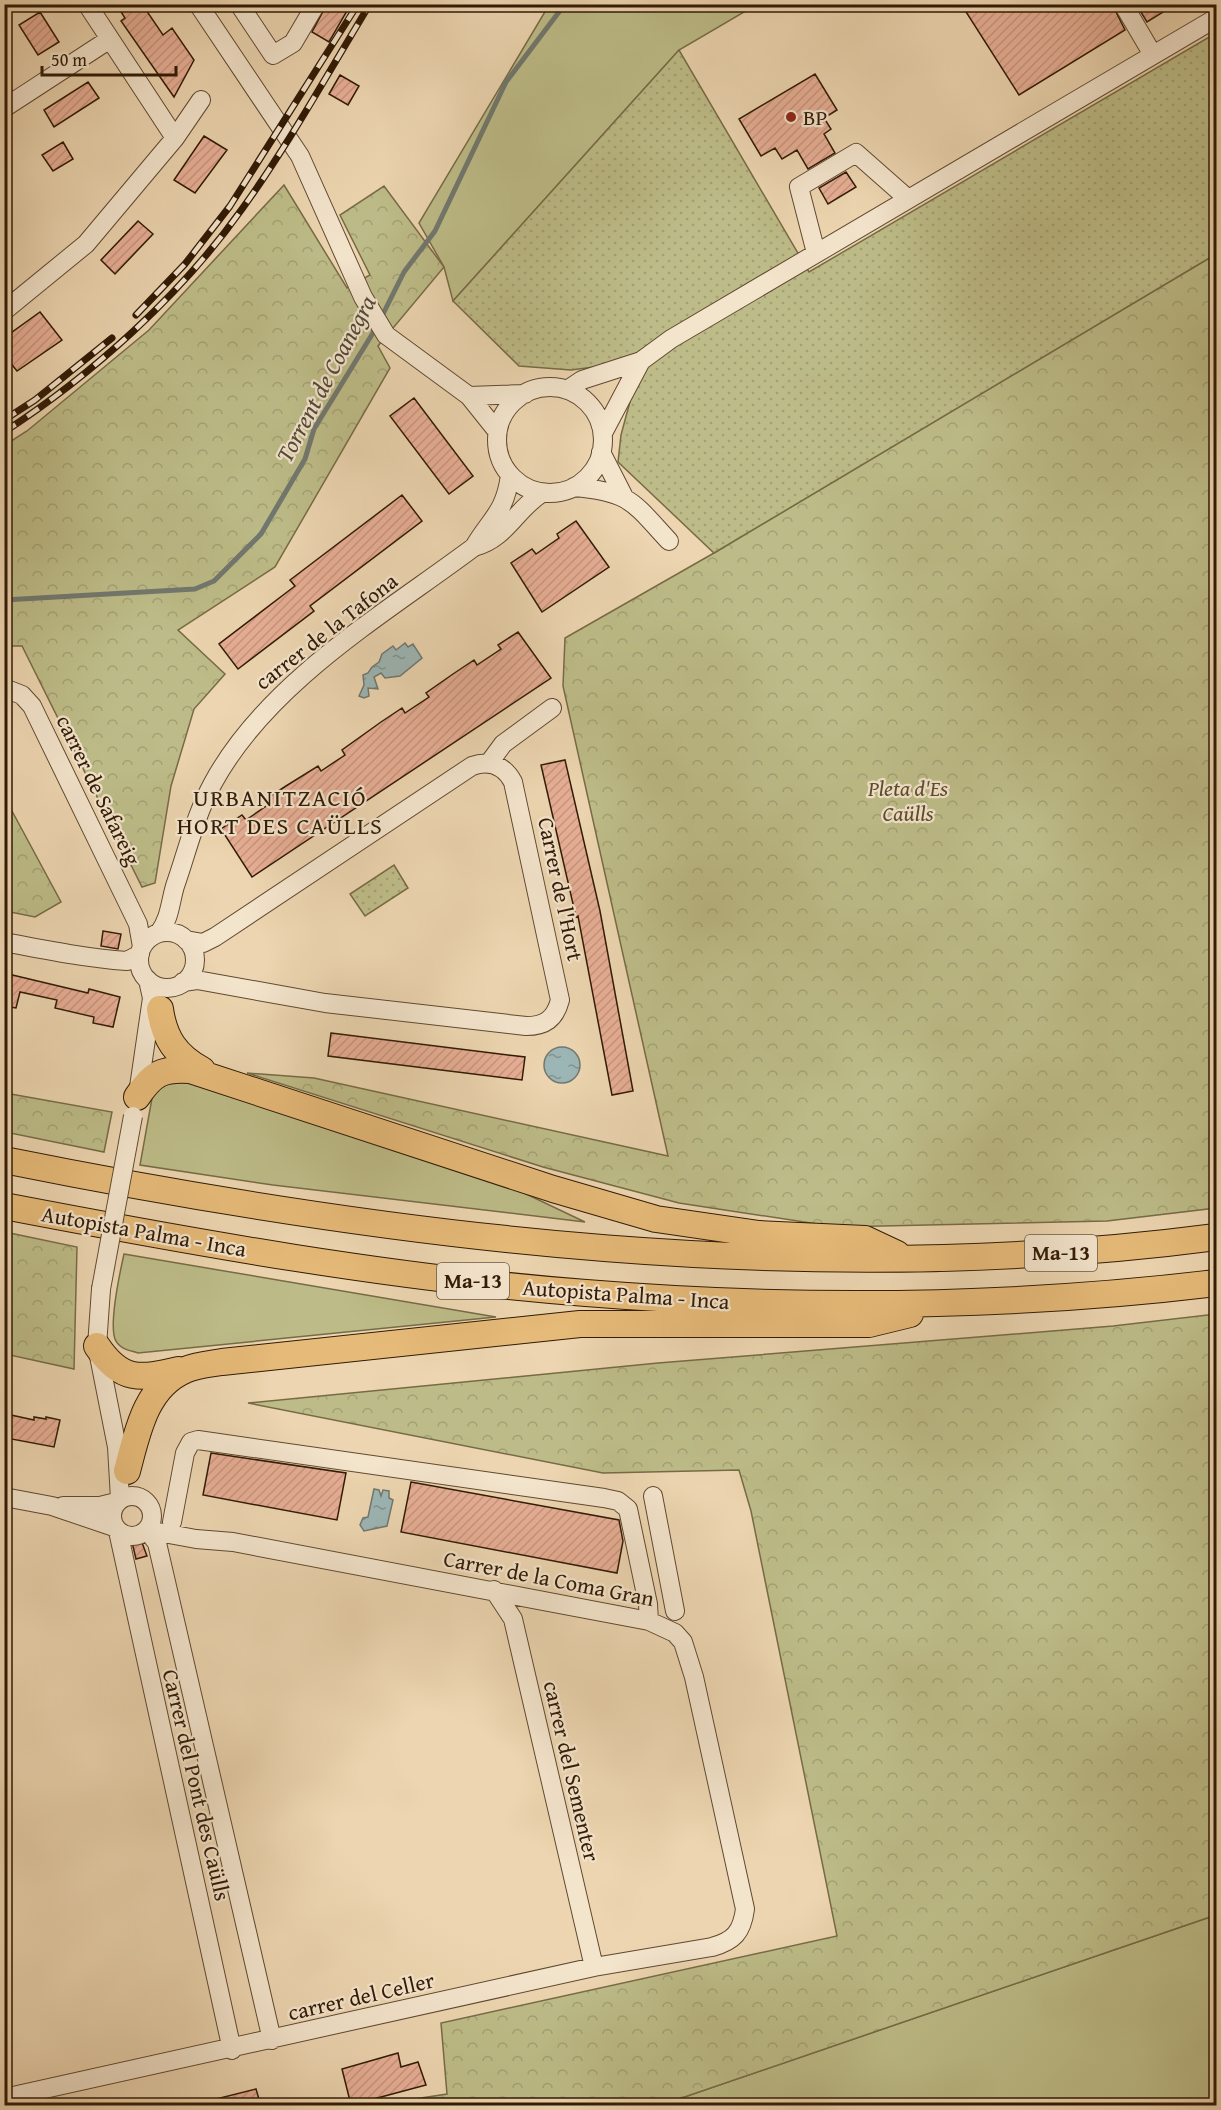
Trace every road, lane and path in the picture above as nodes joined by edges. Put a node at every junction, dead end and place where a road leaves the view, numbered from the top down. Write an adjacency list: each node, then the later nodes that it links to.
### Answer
1 (87, 4): 7 (street)
2 (198, 4): 18 (street)
3 (239, 4): 4 (street)
4 (316, 4)
5 (1123, 4): 8 (street)
6 (1216, 18): 8 (street)
7 (110, 39): 10 (street); 11 (street)
8 (1153, 55): 12 (street)
9 (201, 100): 11 (street)
10 (4, 108)
11 (174, 138): 14 (street)
12 (907, 198): 13 (street); 13 (street)
13 (816, 253): 15 (street)
14 (4, 310)
15 (641, 361): 16 (street); 20 (street)
16 (567, 390): 17 (street); 20 (street)
17 (525, 394): 18 (street); 19 (street)
18 (469, 396): 19 (street)
19 (497, 431): 22 (street)
20 (603, 433): 21 (street)
21 (601, 452): 23 (street); 25 (street)
22 (510, 475): 24 (street); 27 (street)
23 (574, 487): 24 (street); 25 (street)
24 (542, 493): 27 (street)
25 (623, 495): 26 (street)
26 (669, 541)
27 (474, 547): 31 (street, carrer de la Tafona)
28 (4, 688): 32 (street, carrer de Safareig)
29 (552, 708): 30 (street)
30 (489, 763): 34 (street); 39 (street, Carrer de l'Hort)
31 (183, 868): 33 (street, carrer de la Tafona); 34 (street, carrer de la Tafona)
32 (138, 924): 33 (street); 36 (street, carrer de Safareig)
33 (158, 934): 34 (street); 36 (street)
34 (184, 938): 39 (street)
35 (4, 942): 37 (street)
36 (141, 950): 37 (street); 38 (street)
37 (82, 958): 38 (street)
38 (148, 980): 39 (street); 41 (street)
39 (180, 984): 40 (street)
40 (160, 1009): 41 (street); 42 (highway)
41 (144, 1060): 43 (street)
42 (216, 1077): 43 (highway); 47 (highway)
43 (135, 1106): 50 (street, bridge)
44 (4, 1160): 47 (highway, Autopista Palma - Inca / Ma-13)
45 (4, 1206): 49 (highway, Autopista Palma - Inca / Ma-13)
46 (1216, 1238): 47 (highway, Autopista Palma - Inca / Ma-13)
47 (906, 1258)
48 (1216, 1283): 49 (highway, Autopista Palma - Inca / Ma-13)
49 (947, 1304): 51 (highway)
50 (97, 1346): 51 (highway); 52 (street)
51 (187, 1368): 53 (highway)
52 (117, 1447): 53 (street); 56 (street)
53 (127, 1471): 56 (street)
54 (653, 1496): 64 (street)
55 (4, 1497): 57 (street)
56 (124, 1499): 57 (street); 58 (street); 60 (street)
57 (52, 1506): 60 (street)
58 (151, 1510): 59 (street, Carrer de la Coma Gran); 61 (street)
59 (172, 1522): 62 (street, Carrer de la Coma Gran); 65 (street)
60 (116, 1529): 61 (street); 69 (street, Carrer del Pont des Caülls)
61 (147, 1530): 62 (street, Carrer de la Coma Gran); 68 (street, Carrer del Pont des Caülls)
62 (233, 1542): 63 (street, Carrer de la Coma Gran)
63 (494, 1590): 65 (street, Carrer de la Coma Gran); 67 (street, carrer del Sementer)
64 (675, 1611)
65 (649, 1621): 66 (street, Carrer de la Coma Gran)
66 (728, 1942): 67 (street, carrer del Celler)
67 (594, 1967): 68 (street, carrer del Celler)
68 (272, 2040): 69 (street, carrer del Celler)
69 (232, 2050): 70 (street, carrer del Celler)
70 (4, 2098)

